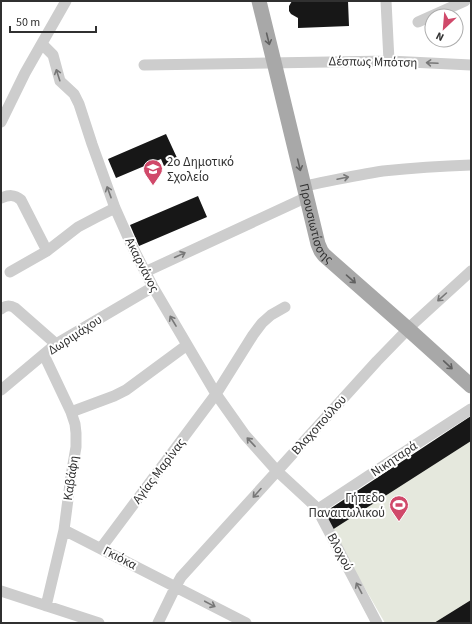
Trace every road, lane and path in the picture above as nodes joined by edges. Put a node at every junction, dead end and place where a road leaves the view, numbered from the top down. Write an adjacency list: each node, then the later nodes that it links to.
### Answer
1 (66, 1): 6 (street)
2 (259, 1): 8 (main road, Προυσιωτίσσης, one-way to 8)
3 (386, 1): 7 (street)
4 (465, 1): 5 (street)
5 (418, 22)
6 (42, 44): 11 (street); 15 (street, Ακαρνάνος, one-way to 6)
7 (389, 61): 8 (street, Δέσπως Μπότση); 10 (street, Δέσπως Μπότση, one-way to 7)
8 (274, 62): 9 (street, Δέσπως Μπότση); 13 (main road, Προυσιωτίσσης, one-way to 13)
9 (144, 65)
10 (471, 65)
11 (1, 122)
12 (471, 165): 13 (street, one-way to 12)
13 (306, 192): 19 (street, one-way to 13); 23 (main road, Προυσιωτίσσης, one-way to 23)
14 (1, 198): 16 (street)
15 (115, 208): 16 (street); 19 (street, Ακαρνάνος)
16 (47, 251): 18 (street)
17 (471, 271): 23 (street, Βλαχοπούλου, one-way to 23)
18 (10, 272)
19 (145, 272): 20 (street, Ακαρνάνος)
20 (153, 287): 24 (street, Δωριμάχου); 25 (street, Ακαρνάνος, one-way to 20)
21 (285, 307): 29 (street, Αγίας Μαρίνας)
22 (1, 309): 24 (street)
23 (408, 329): 27 (main road, Προυσιωτίσσης, one-way to 27); 32 (street, Βλαχοπούλου)
24 (56, 344): 26 (street, Δωριμάχου)
25 (187, 345): 29 (street, Ακαρνάνος); 31 (street)
26 (44, 355): 28 (street, Δωριμάχου); 31 (street, Καβάφη)
27 (471, 386)
28 (1, 390)
29 (216, 394): 32 (street, Ακαρνάνος, one-way to 29); 35 (street, Αγίας Μαρίνας)
30 (471, 409): 33 (street, Νικηταρά)
31 (72, 412): 34 (street, Καβάφη)
32 (277, 470): 33 (street, Βλοχού); 36 (street, Βλαχοπούλου, one-way to 36)
33 (318, 509): 42 (street, Βλοχού, one-way to 33)
34 (64, 530): 35 (street, Γκιόκα); 38 (street, Καβάφη)
35 (101, 548): 36 (street, Γκιόκα)
36 (176, 586): 40 (street, Βλαχοπούλου); 41 (street, Γκιόκα, one-way to 41)
37 (1, 591): 38 (street)
38 (46, 606): 39 (street)
39 (99, 623)
40 (158, 623)
41 (246, 623)
42 (377, 623)

